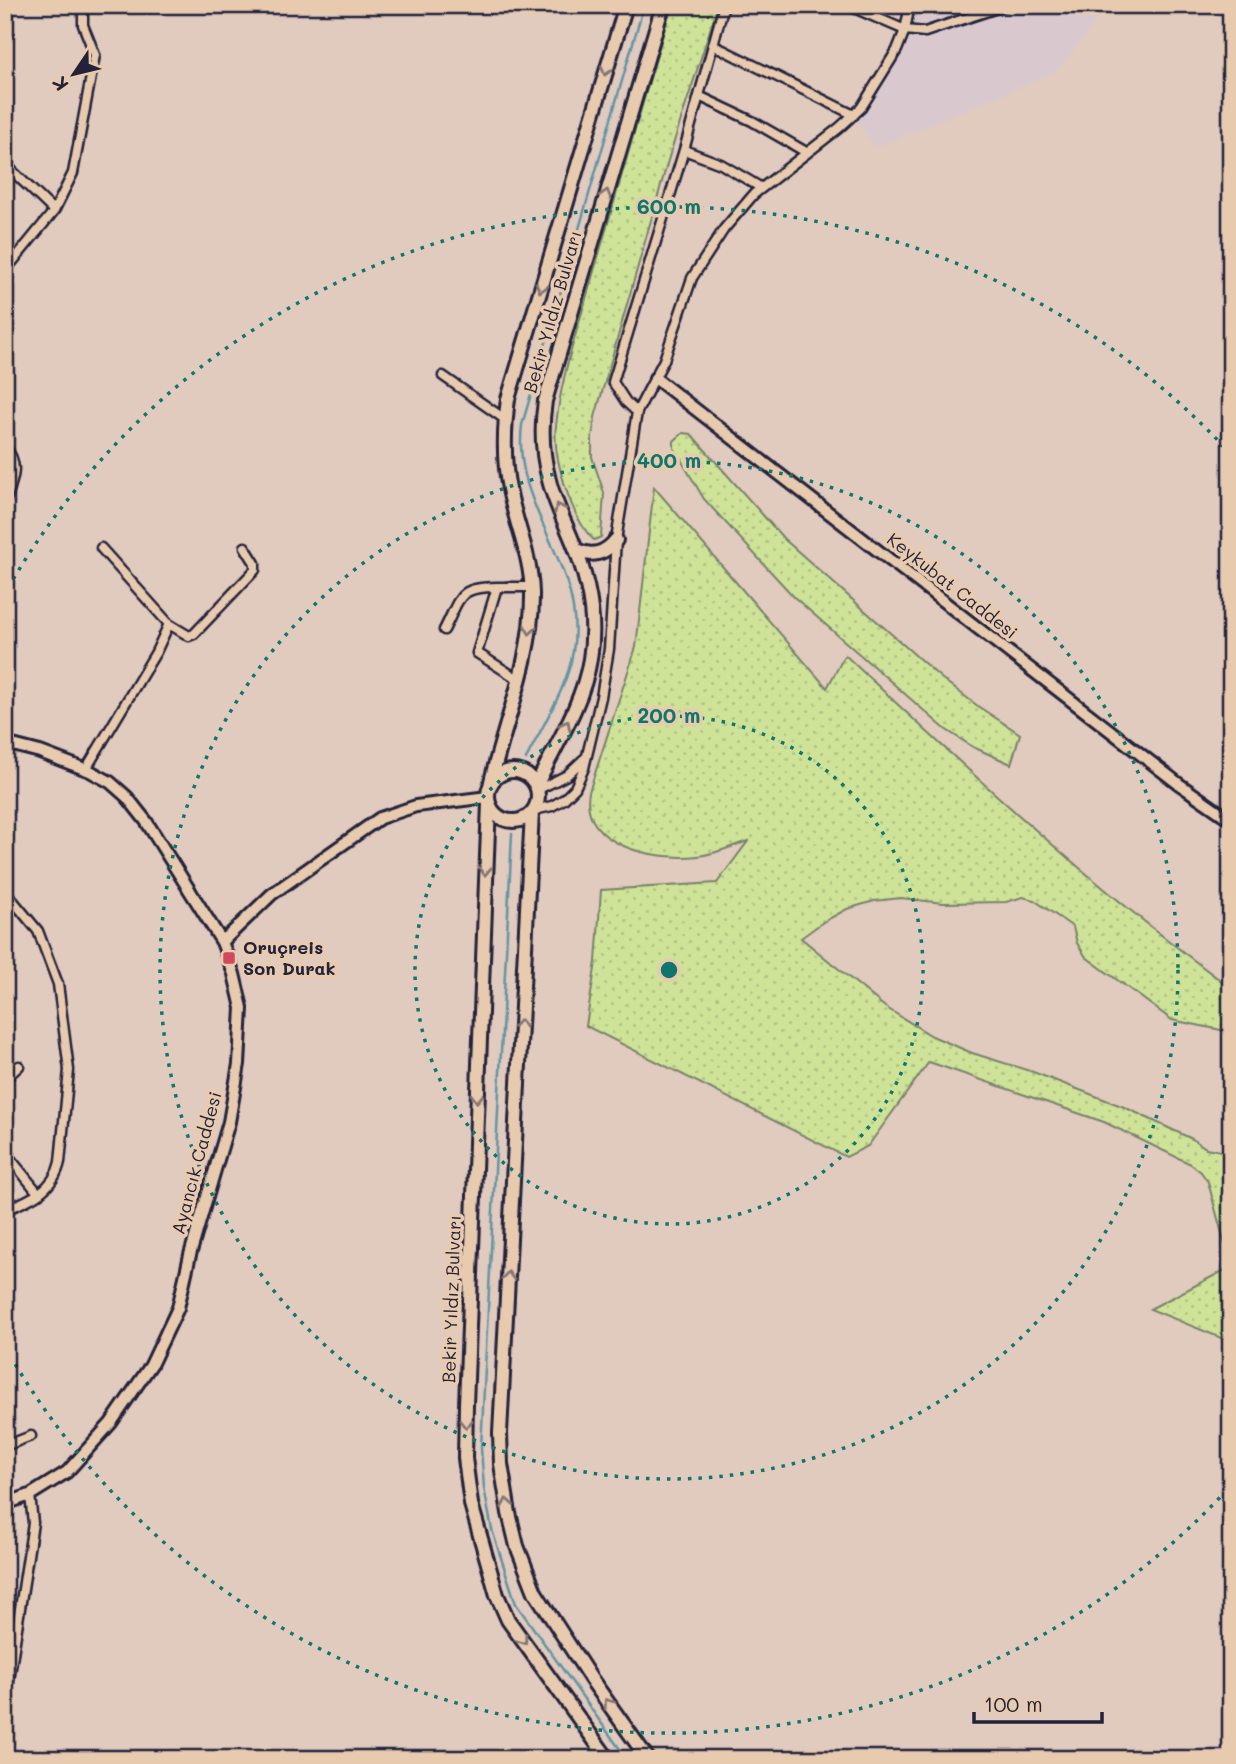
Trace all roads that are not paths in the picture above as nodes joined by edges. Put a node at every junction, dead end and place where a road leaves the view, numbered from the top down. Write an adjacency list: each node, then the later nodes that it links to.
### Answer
1 (83, 5): 16 (street)
2 (626, 5): 21 (main road, Bekir Yıldız Bulvarı, one-way to 21)
3 (663, 5): 27 (main road, Bekir Yıldız Bulvarı, one-way to 3)
4 (724, 5): 9 (street)
5 (847, 5): 8 (street)
6 (909, 5): 8 (street)
7 (1006, 5): 8 (street)
8 (905, 30): 11 (street)
9 (713, 45): 10 (street); 11 (street)
10 (699, 96): 12 (street); 13 (street)
11 (854, 115): 13 (street)
12 (684, 150): 15 (street); 20 (street)
13 (806, 152): 15 (street)
14 (5, 164): 16 (street)
15 (761, 187): 19 (street)
16 (54, 211): 17 (street)
17 (5, 271)
18 (443, 376): 21 (street)
19 (655, 378): 20 (street); 39 (street, Keykubat Caddesi)
20 (637, 412): 24 (street)
21 (506, 420): 29 (main road, Bekir Yıldız Bulvarı)
22 (5, 447): 23 (street)
23 (5, 502)
24 (616, 540): 27 (main road); 34 (street)
25 (245, 547): 30 (street)
26 (101, 548): 30 (street)
27 (576, 550): 36 (main road, Bekir Yıldız Bulvarı, one-way to 27)
28 (497, 587): 29 (street); 31 (street); 32 (street)
29 (532, 587): 32 (main road, Bekir Yıldız Bulvarı, one-way to 32)
30 (169, 624): 35 (street)
31 (444, 630)
32 (518, 679): 37 (main road, Bekir Yıldız Bulvarı)
33 (5, 743): 35 (street, Ayancık Caddesi)
34 (587, 753): 36 (street); 38 (street)
35 (86, 769): 41 (street, Ayancık Caddesi)
36 (537, 788): 37 (main road); 38 (main road)
37 (489, 795): 38 (main road); 41 (street); 52 (main road, Bekir Yıldız Bulvarı, one-way to 52)
38 (533, 811): 53 (main road, one-way to 38)
39 (1231, 820)
40 (5, 891): 45 (street)
41 (222, 942): 49 (street, Ayancık Caddesi)
42 (19, 1066): 43 (street)
43 (5, 1079)
44 (5, 1152): 45 (street)
45 (39, 1194): 46 (street)
46 (5, 1210)
47 (31, 1436): 48 (street)
48 (5, 1446)
49 (30, 1494): 50 (street, Ayancık Caddesi); 51 (street)
50 (5, 1504)
51 (5, 1707)
52 (608, 1759)
53 (648, 1759)

